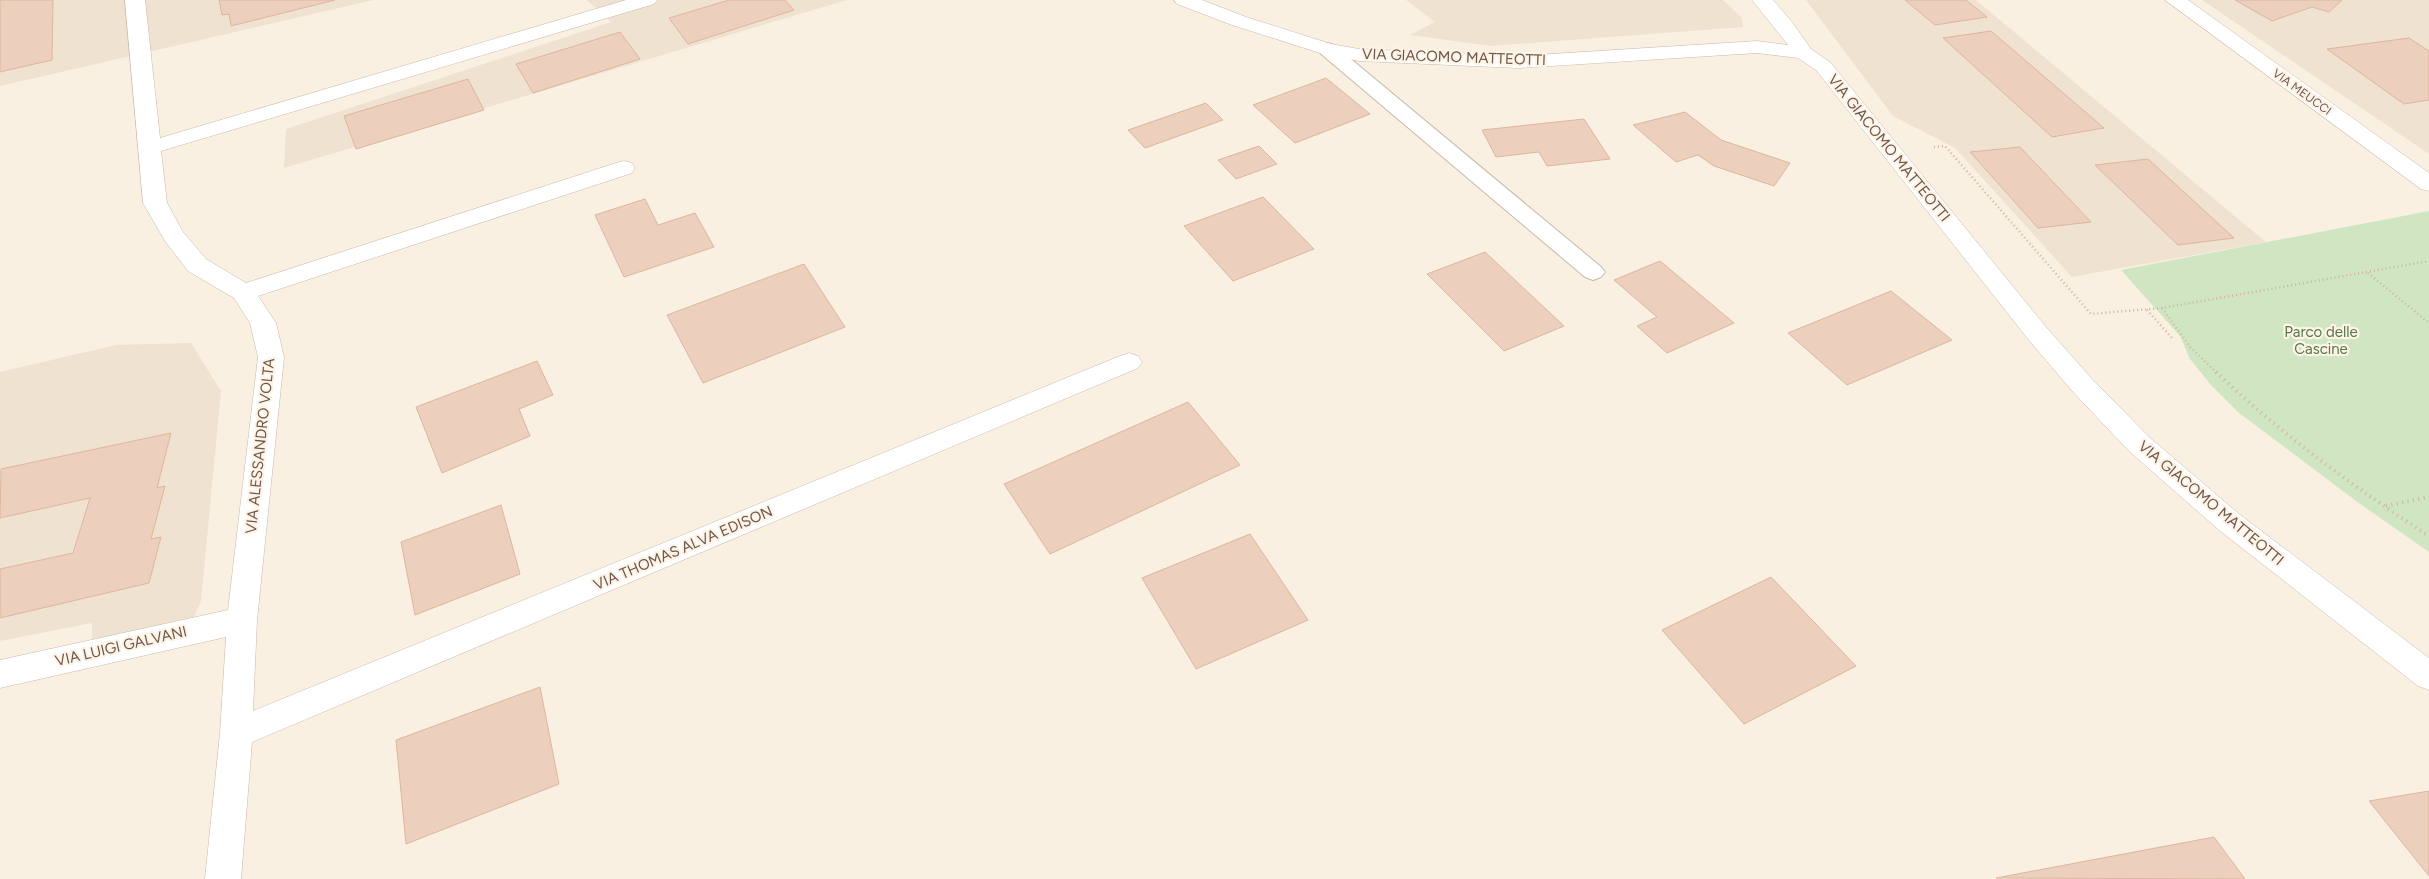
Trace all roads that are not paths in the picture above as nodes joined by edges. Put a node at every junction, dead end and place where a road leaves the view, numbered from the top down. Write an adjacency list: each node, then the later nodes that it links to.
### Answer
1 (136, 0): 8 (street, VIA ALESSANDRO VOLTA)
2 (647, 0): 8 (street)
3 (1184, 0): 6 (street, VIA GIACOMO MATTEOTTI)
4 (1762, 0): 7 (street)
5 (2175, 0): 10 (street, VIA MEUCCI)
6 (1327, 49): 7 (street, VIA GIACOMO MATTEOTTI); 11 (lane)
7 (1804, 53): 16 (street, VIA GIACOMO MATTEOTTI)
8 (150, 148): 12 (street, VIA ALESSANDRO VOLTA)
9 (624, 168): 12 (street)
10 (2429, 184)
11 (1593, 272)
12 (243, 292): 14 (street, VIA ALESSANDRO VOLTA)
13 (1129, 362): 17 (street, VIA THOMAS ALVA EDISON)
14 (242, 620): 15 (street, VIA LUIGI GALVANI); 17 (street, VIA ALESSANDRO VOLTA)
15 (0, 674)
16 (2429, 676)
17 (236, 733): 18 (street, VIA ALESSANDRO VOLTA)
18 (223, 879)

